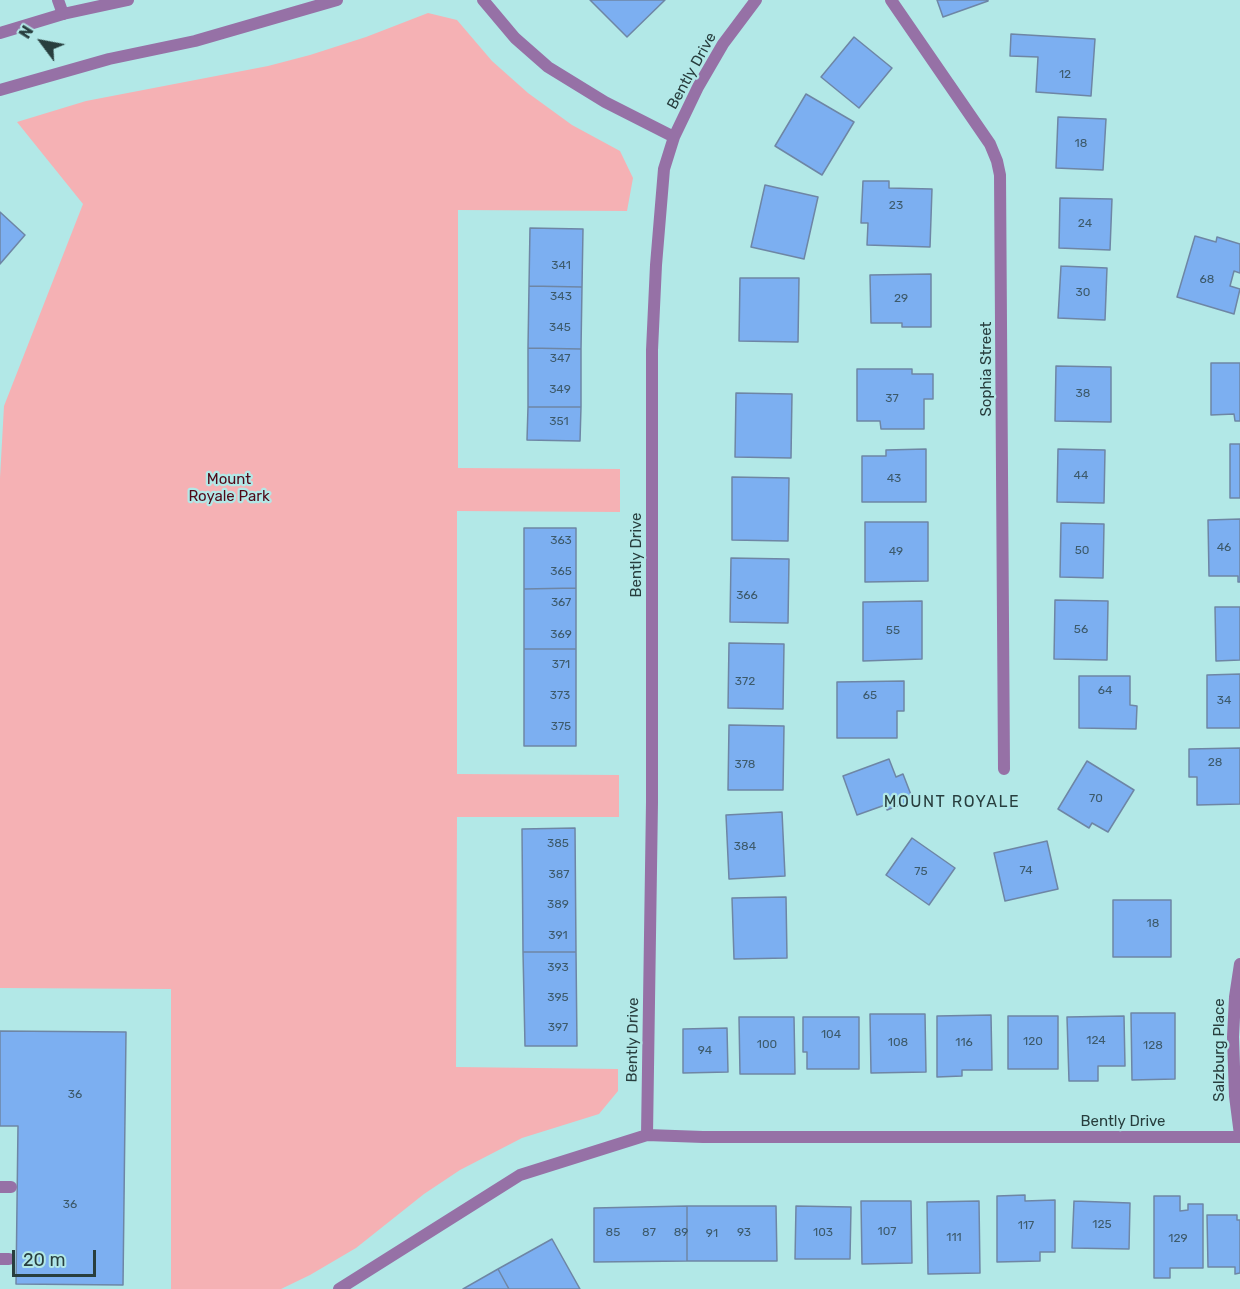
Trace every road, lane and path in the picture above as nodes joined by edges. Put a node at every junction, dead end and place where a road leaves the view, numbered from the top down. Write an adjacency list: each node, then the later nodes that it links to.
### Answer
1 (58, 0): 7 (street)
2 (128, 0): 7 (street)
3 (337, 0): 9 (street)
4 (483, 0): 10 (street)
5 (756, 0): 10 (street, Bently Drive)
6 (891, 0): 11 (street, Sophia Street)
7 (63, 14): 8 (street)
8 (0, 33)
9 (0, 90)
10 (674, 137): 13 (street, Bently Drive)
11 (1004, 769)
12 (1240, 964): 14 (street, Salzburg Place)
13 (647, 1135): 14 (street, Bently Drive); 15 (street, Bently Drive)
14 (1240, 1136)
15 (339, 1289)

